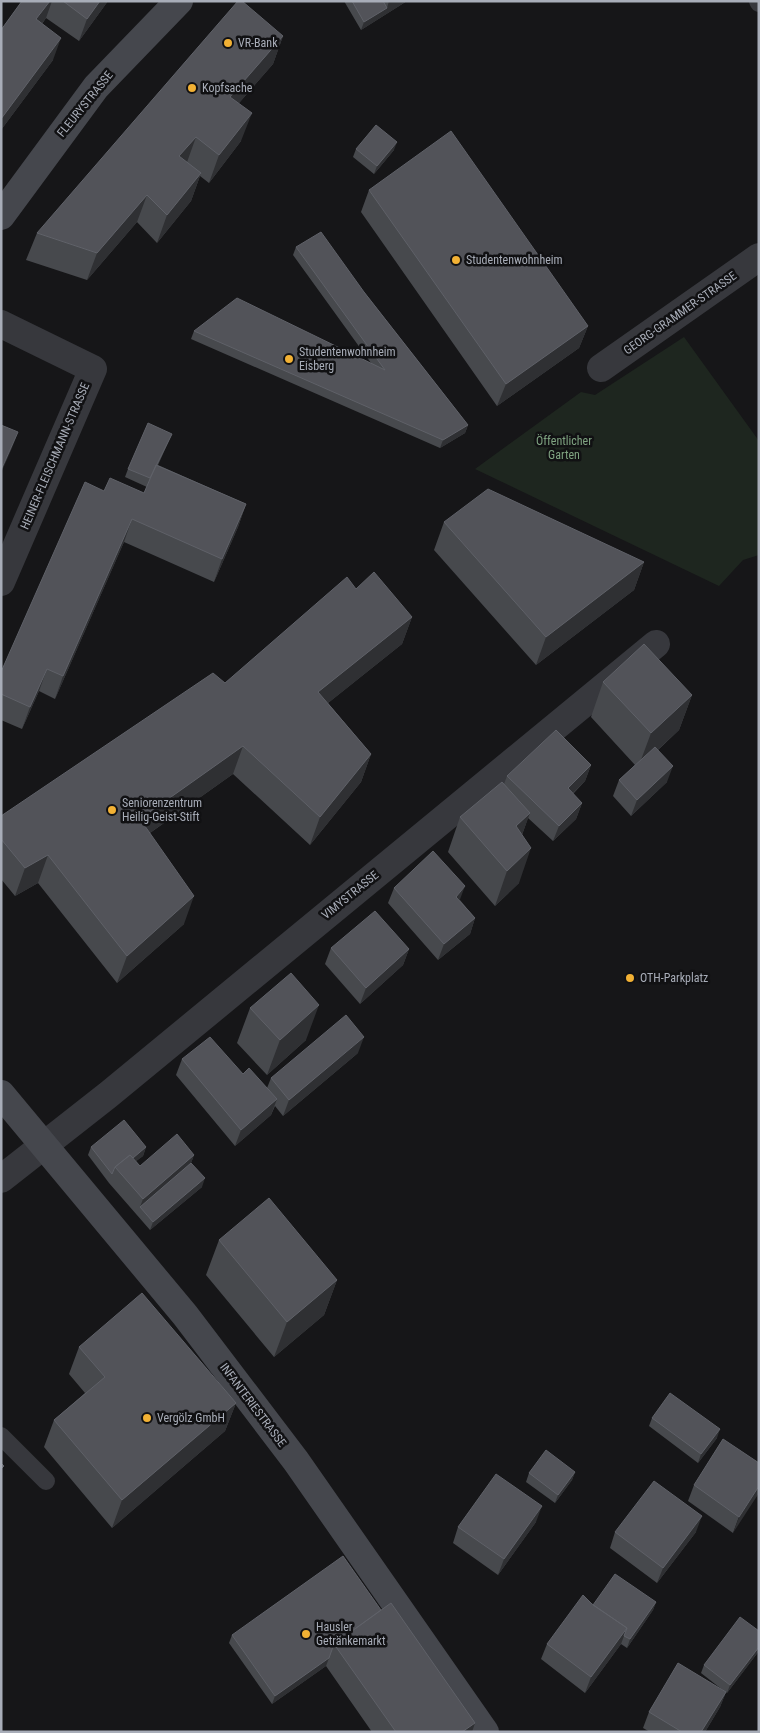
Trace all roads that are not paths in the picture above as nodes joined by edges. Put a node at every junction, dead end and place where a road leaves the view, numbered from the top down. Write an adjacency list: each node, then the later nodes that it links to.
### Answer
1 (179, 1): 2 (street, FLEURYSTRASSE)
2 (1, 216)
3 (759, 257): 5 (street, GEORG-GRAMMER-STRASSE)
4 (1, 324): 6 (street, HEINER-FLEISCHMANN-STRASSE)
5 (601, 368)
6 (1, 582)
7 (656, 644): 9 (street, VIMYSTRASSE)
8 (1, 1094): 9 (street, INFANTERIESTRASSE)
9 (44, 1144): 10 (street, VIMYSTRASSE); 13 (street, INFANTERIESTRASSE)
10 (1, 1179)
11 (1, 1436): 12 (lane)
12 (46, 1481)
13 (485, 1732)

